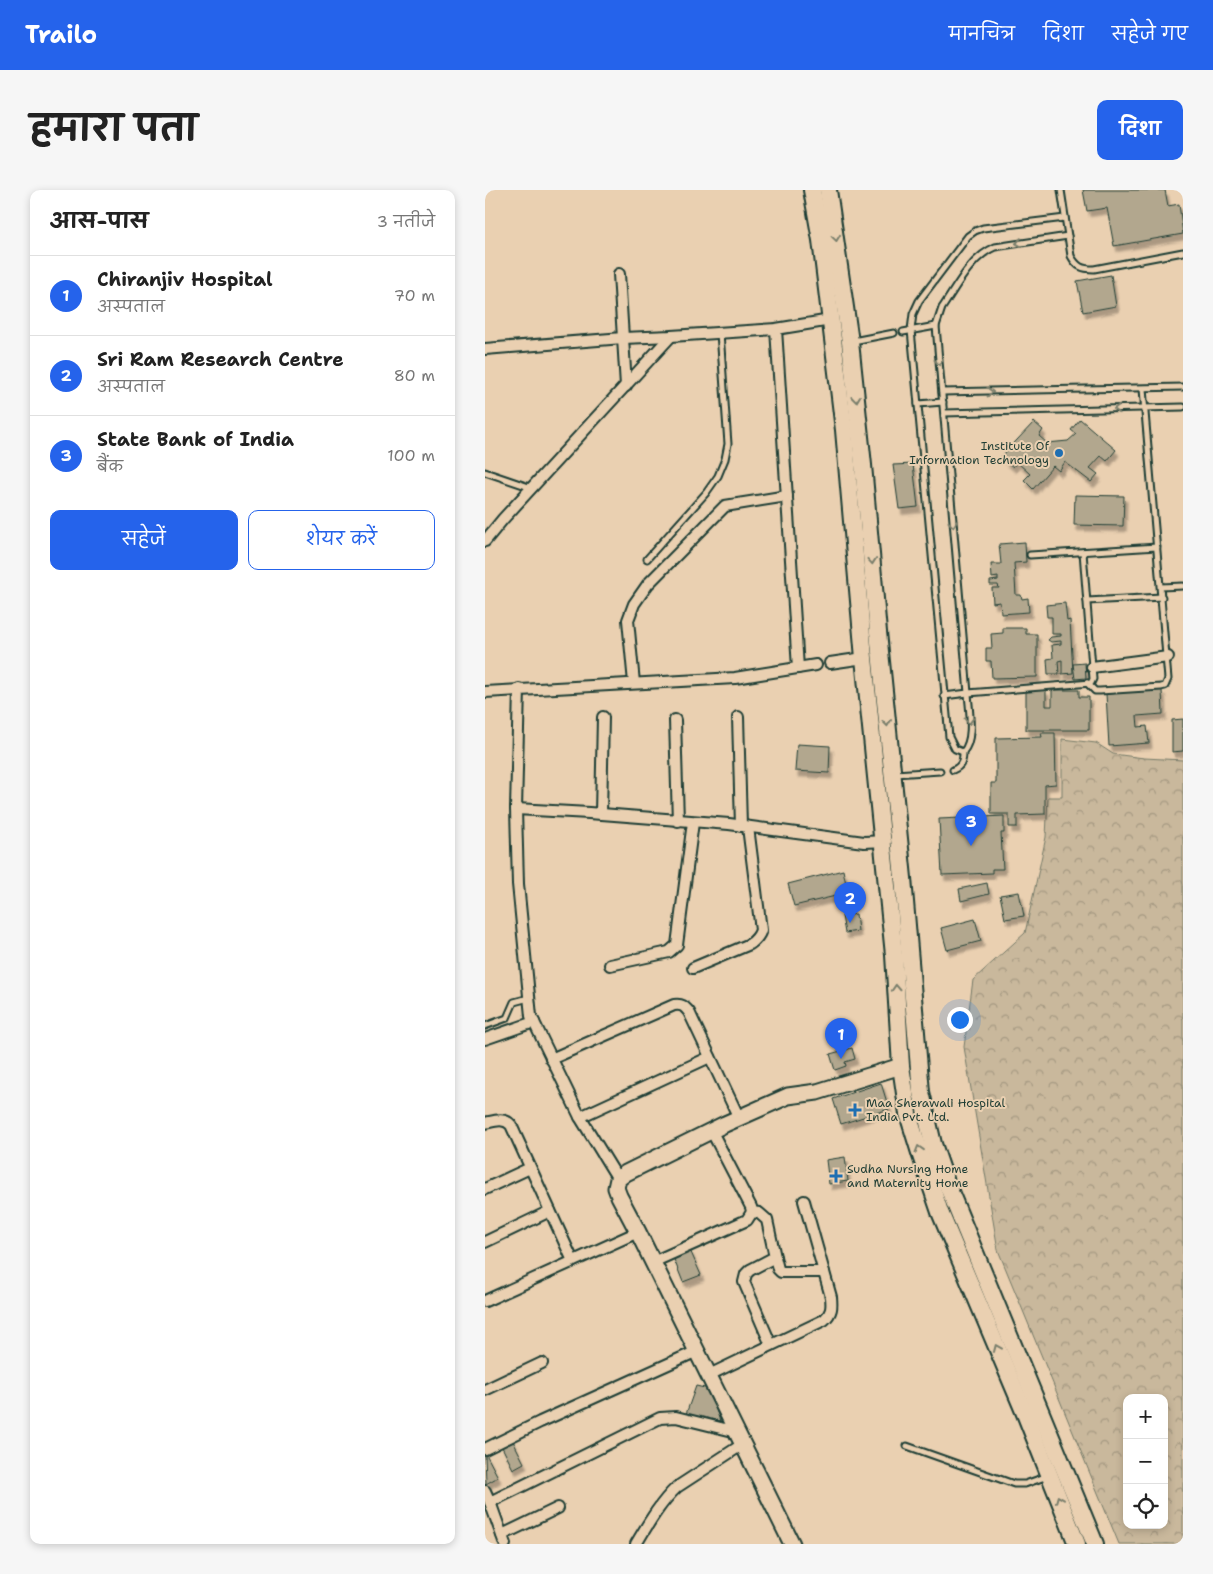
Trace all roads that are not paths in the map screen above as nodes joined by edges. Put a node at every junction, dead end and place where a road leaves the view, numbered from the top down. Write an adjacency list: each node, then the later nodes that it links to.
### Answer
1 (811, 190): 8 (main road)
2 (828, 190): 17 (main road, one-way to 17)
3 (1061, 190): 4 (lane)
4 (1065, 218): 5 (lane); 11 (lane)
5 (1068, 236): 6 (lane); 9 (lane, one-way to 9)
6 (1183, 252)
7 (619, 274): 16 (street)
8 (831, 320): 10 (street); 17 (main road)
9 (937, 326): 11 (lane); 22 (lane, one-way to 22)
10 (776, 329): 13 (street); 30 (street)
11 (911, 330): 12 (lane); 24 (lane)
12 (903, 332)
13 (720, 333): 15 (street); 35 (lane)
14 (894, 333): 17 (lane)
15 (671, 336): 16 (street); 19 (street)
16 (623, 338): 18 (street); 19 (street)
17 (842, 343): 41 (main road); 58 (main road, one-way to 58)
18 (485, 350)
19 (626, 386): 29 (street)
20 (1183, 387): 21 (lane)
21 (1143, 389): 22 (lane, one-way to 21); 26 (lane)
22 (942, 392): 23 (lane)
23 (943, 402): 24 (lane); 27 (lane)
24 (918, 404): 51 (lane)
25 (1183, 407): 26 (lane)
26 (1145, 409): 27 (lane, one-way to 27); 32 (lane)
27 (944, 412): 50 (lane, one-way to 50)
28 (485, 472): 29 (lane)
29 (531, 488): 31 (street)
30 (787, 496): 45 (street); 46 (street)
31 (485, 541)
32 (1157, 547): 33 (lane); 37 (lane)
33 (1083, 552): 34 (lane); 39 (lane)
34 (1030, 555)
35 (647, 559)
36 (1183, 586): 37 (lane)
37 (1161, 587): 38 (lane)
38 (1162, 597): 39 (lane); 40 (lane)
39 (1087, 601): 44 (lane)
40 (1167, 657): 44 (street); 47 (lane)
41 (864, 658): 42 (street); 64 (main road)
42 (830, 663)
43 (815, 665): 45 (street)
44 (1092, 667): 47 (lane)
45 (798, 668): 46 (street)
46 (633, 683): 48 (street)
47 (1087, 683): 50 (lane)
48 (519, 689): 49 (street); 59 (street)
49 (485, 692)
50 (968, 693): 51 (lane); 55 (lane, one-way to 55)
51 (945, 696): 55 (lane)
52 (603, 717): 60 (street)
53 (738, 717): 63 (street)
54 (675, 720): 61 (street)
55 (963, 752): 56 (lane)
56 (953, 770)
57 (940, 771): 58 (lane)
58 (892, 774): 64 (main road)
59 (516, 809): 60 (street); 67 (street)
60 (601, 814): 61 (street)
61 (678, 821): 62 (street)
62 (693, 822): 63 (street); 65 (street)
63 (744, 826): 64 (street); 66 (street)
64 (891, 841): 73 (main road, one-way to 64); 107 (main road)
65 (610, 965)
66 (693, 968)
67 (529, 998): 68 (street); 69 (lane)
68 (534, 1022): 70 (street); 72 (street)
69 (485, 1026)
70 (485, 1040)
71 (710, 1057): 72 (street); 74 (street); 75 (street)
72 (551, 1059): 74 (street)
73 (901, 1066): 75 (street); 99 (main road, one-way to 73)
74 (580, 1117): 79 (street)
75 (739, 1118): 77 (street)
76 (485, 1123): 78 (street)
77 (711, 1130): 79 (street); 83 (street)
78 (530, 1168): 80 (street); 82 (street)
79 (618, 1179): 84 (street)
80 (485, 1189)
81 (804, 1201): 89 (street)
82 (550, 1211): 85 (street); 87 (street)
83 (752, 1212): 86 (street); 88 (street)
84 (638, 1232): 87 (street); 88 (street)
85 (485, 1242)
86 (775, 1257): 89 (street); 91 (street)
87 (573, 1261): 90 (street)
88 (653, 1262): 92 (street)
89 (824, 1272): 91 (street)
90 (485, 1301)
91 (771, 1345): 94 (street)
92 (697, 1351): 94 (street); 98 (street)
93 (542, 1363): 95 (street)
94 (709, 1375): 96 (street)
95 (485, 1390)
96 (740, 1438): 101 (street); 104 (street); 105 (street)
97 (907, 1446): 99 (lane)
98 (485, 1449)
99 (1050, 1476): 106 (main road, one-way to 99)
100 (485, 1491): 101 (street)
101 (490, 1502): 103 (street)
102 (558, 1508): 103 (street)
103 (503, 1540)
104 (636, 1544)
105 (792, 1544)
106 (1077, 1544)
107 (1095, 1544)

